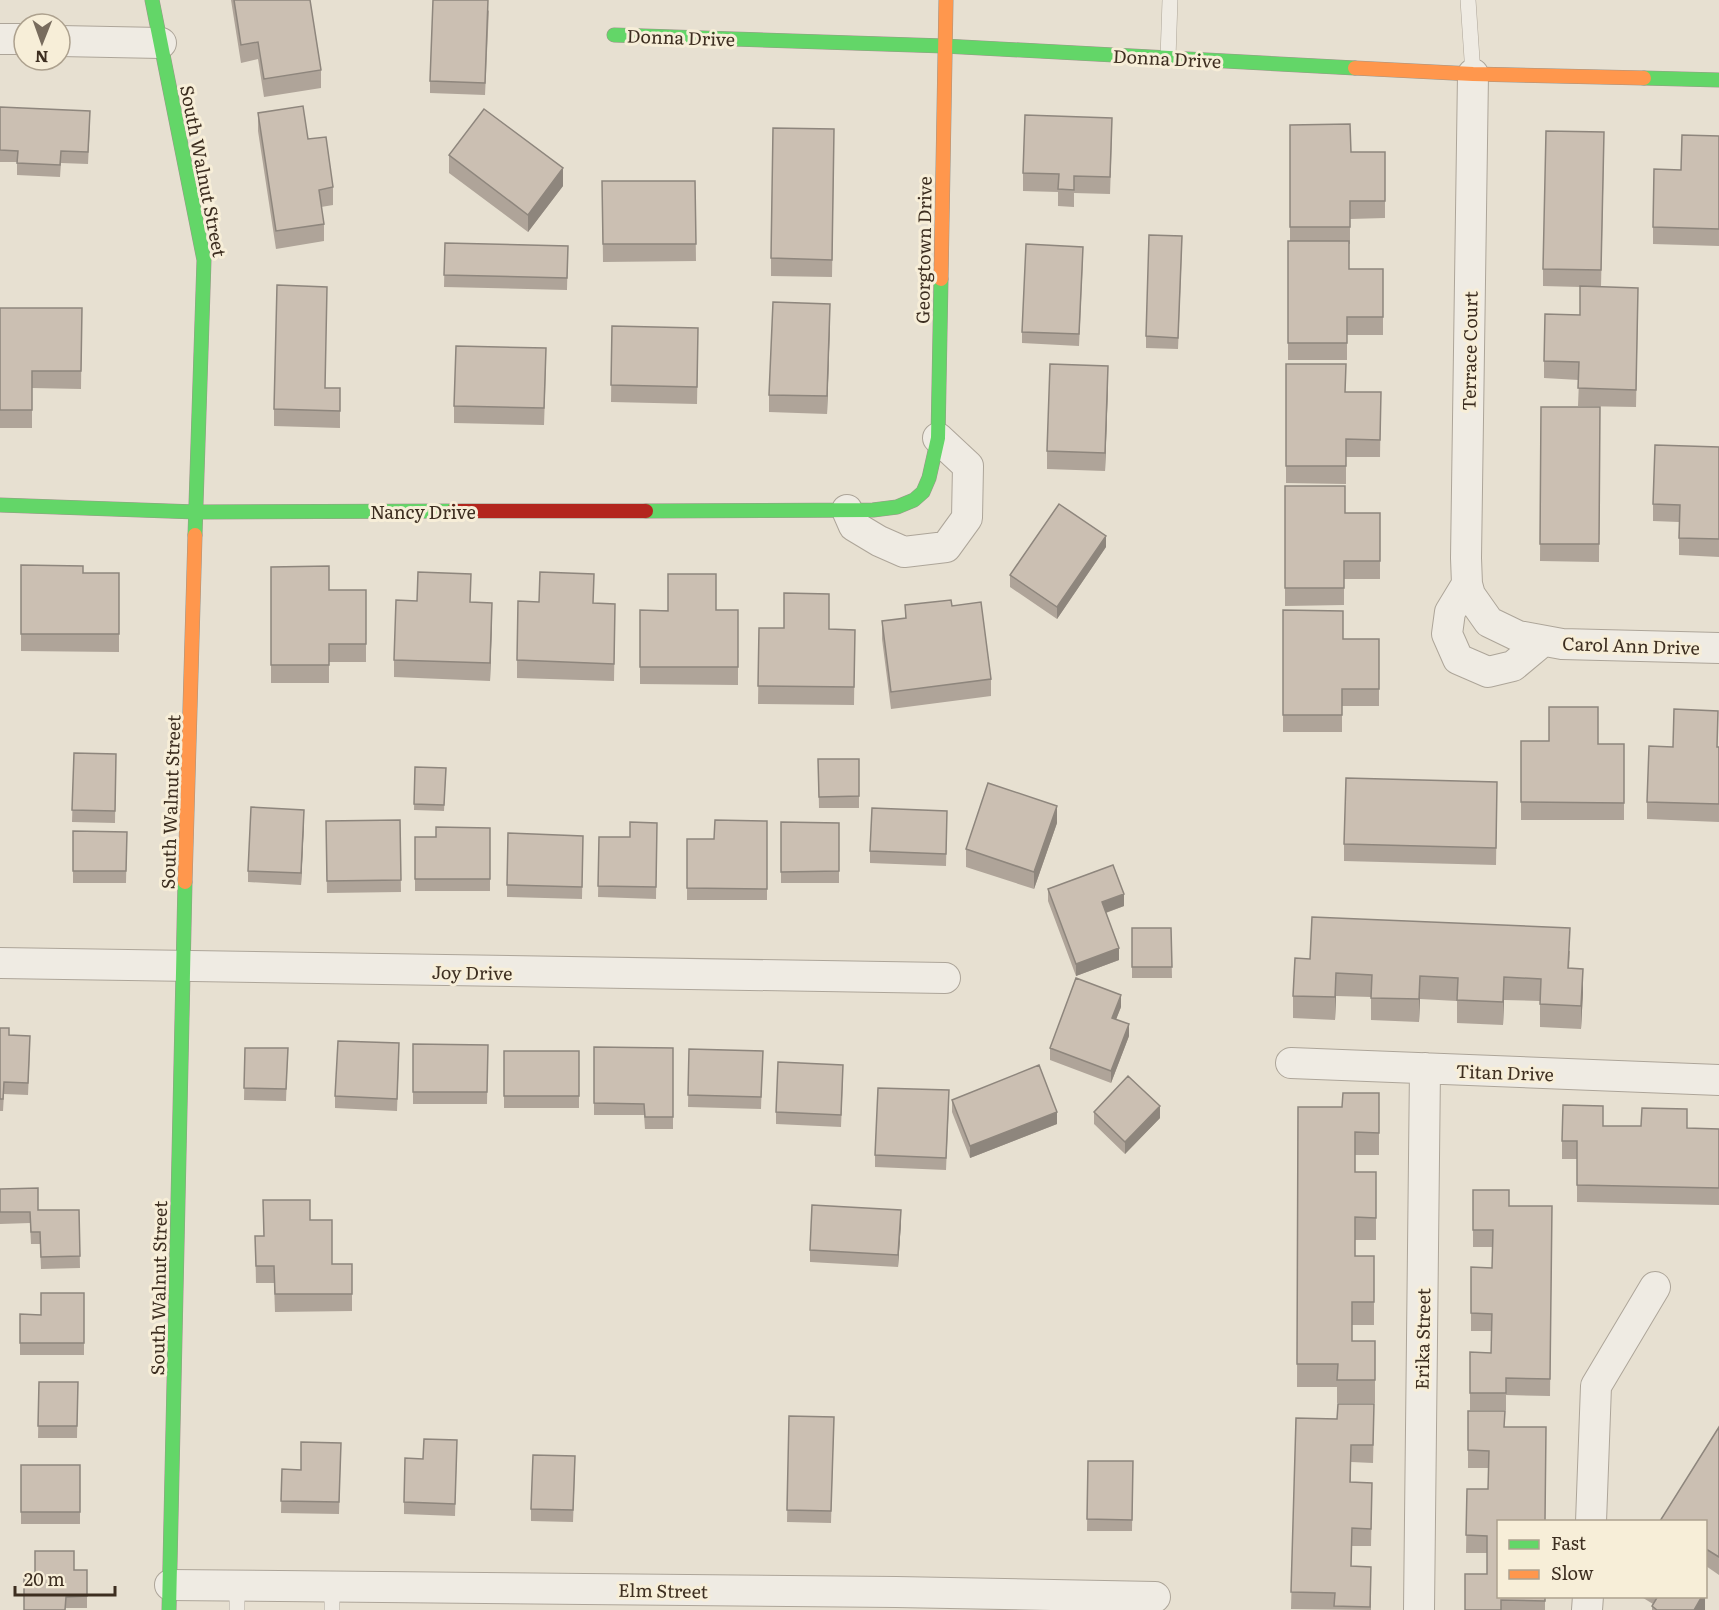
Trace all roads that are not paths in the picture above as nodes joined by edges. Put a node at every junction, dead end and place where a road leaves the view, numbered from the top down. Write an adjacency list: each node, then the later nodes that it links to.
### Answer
1 (152, 0): 7 (street, South Walnut Street)
2 (946, 0): 8 (street, Georgtown Drive)
3 (1170, 0): 9 (lane)
4 (1468, 0): 10 (lane)
5 (615, 35): 8 (street, Donna Drive)
6 (72, 40): 7 (street)
7 (161, 43): 16 (street, South Walnut Street)
8 (944, 46): 9 (street, Donna Drive); 12 (street, Georgtown Drive)
9 (1168, 58): 10 (street, Donna Drive)
10 (1473, 74): 11 (street, Donna Drive); 17 (street, Terrace Court)
11 (1719, 80)
12 (938, 438): 13 (street, Georgtown Drive); 15 (street)
13 (919, 496): 15 (street, Nancy Drive)
14 (0, 505): 16 (street, Nancy Drive)
15 (847, 510): 16 (street, Nancy Drive)
16 (196, 512): 22 (street, South Walnut Street)
17 (1467, 584): 18 (street, Terrace Court); 19 (street, Carol Ann Drive)
18 (1489, 622): 19 (street, Carol Ann Drive)
19 (1543, 641): 20 (street, Carol Ann Drive)
20 (1719, 648)
21 (0, 963): 22 (street, Joy Drive)
22 (183, 967): 23 (street, Joy Drive); 30 (street, South Walnut Street)
23 (945, 978)
24 (1291, 1063): 25 (street, Titan Drive)
25 (1425, 1068): 26 (street, Titan Drive); 33 (street, Erika Street)
26 (1719, 1080)
27 (1655, 1287): 28 (street)
28 (1591, 1520)
29 (1155, 1597): 32 (street, Elm Street)
30 (170, 1598): 31 (street, Elm Street)
31 (237, 1598): 32 (street, Elm Street)
32 (332, 1598)
33 (1419, 1610)

